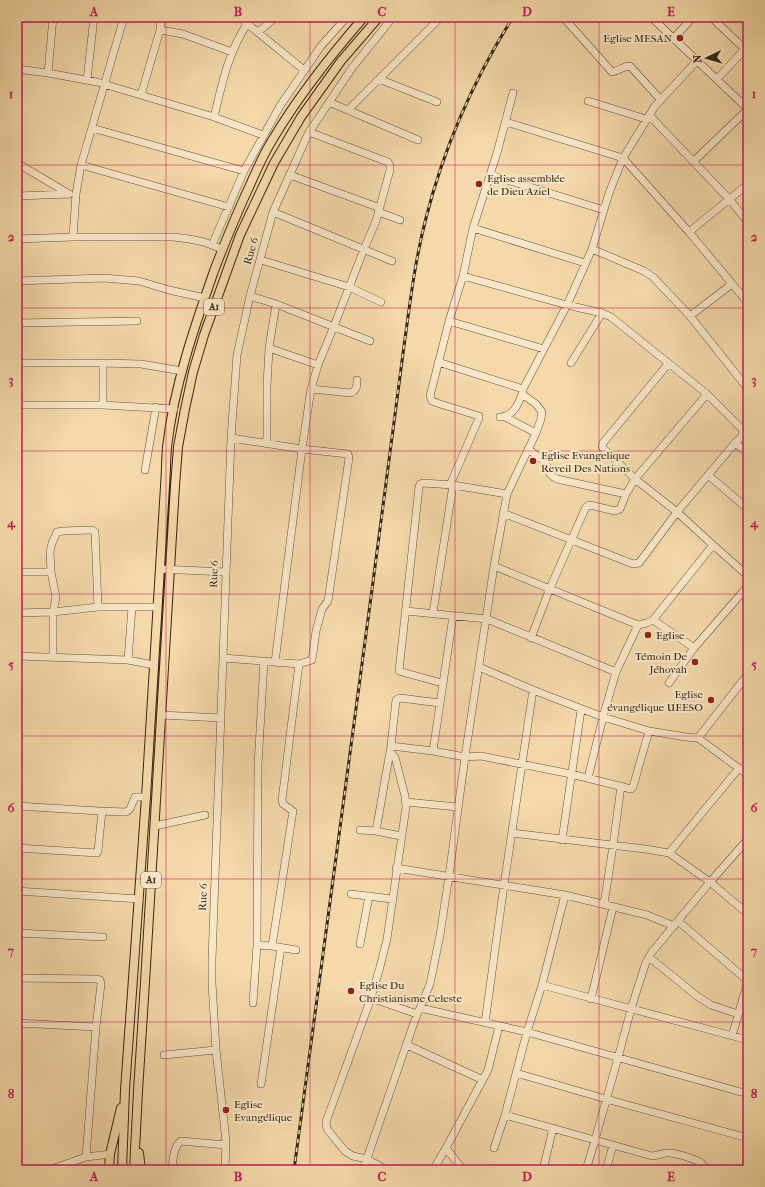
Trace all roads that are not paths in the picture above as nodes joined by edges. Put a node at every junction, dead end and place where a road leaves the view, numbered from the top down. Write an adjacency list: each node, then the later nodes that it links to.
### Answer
1 (53, 17): 25 (street)
2 (94, 17): 28 (street)
3 (124, 17): 29 (street)
4 (161, 17): 17 (street)
5 (239, 17): 16 (street)
6 (276, 17): 18 (street)
7 (347, 17): 24 (street)
8 (364, 17): 67 (main road, A1)
9 (379, 17): 128 (main road, A1)
10 (393, 17): 34 (street, Rue 6)
11 (441, 17): 26 (street)
12 (563, 17): 32 (street)
13 (651, 17): 19 (street)
14 (693, 17): 19 (street)
15 (711, 17): 20 (street)
16 (247, 24): 18 (street); 21 (street)
17 (160, 30): 21 (street); 31 (street)
18 (258, 32): 24 (street)
19 (673, 38): 22 (street)
20 (747, 50): 27 (street)
21 (232, 52): 38 (street)
22 (697, 61): 27 (street); 32 (street)
23 (17, 69): 25 (street)
24 (304, 70): 43 (street)
25 (48, 73): 28 (street)
26 (379, 79): 35 (street); 37 (street)
27 (717, 79): 36 (street)
28 (87, 80): 29 (street)
29 (105, 84): 31 (street); 41 (street)
30 (512, 94): 40 (street)
31 (142, 95): 38 (street)
32 (660, 99): 39 (street)
33 (588, 101): 39 (street)
34 (329, 102): 37 (street); 42 (street, Rue 6)
35 (437, 102)
36 (748, 109): 46 (street)
37 (348, 110): 44 (street)
38 (214, 117): 43 (street)
39 (648, 117): 45 (street); 46 (street)
40 (506, 122): 45 (street); 50 (street)
41 (92, 128): 48 (street); 49 (street)
42 (310, 132): 51 (street, Rue 6); 57 (street)
43 (264, 135): 49 (street)
44 (418, 140)
45 (623, 158): 58 (street); 63 (street)
46 (694, 161): 55 (street)
47 (17, 163): 53 (street)
48 (81, 165): 53 (street); 56 (street)
49 (244, 171): 56 (street)
50 (491, 174): 58 (street); 62 (street)
51 (290, 175): 57 (street); 59 (street, Rue 6)
52 (748, 184): 55 (street)
53 (72, 194): 54 (street); 64 (street)
54 (17, 196)
55 (729, 199): 61 (street); 63 (street)
56 (229, 207): 66 (street)
57 (379, 210): 60 (street); 68 (street)
58 (604, 210): 69 (street)
59 (273, 212): 68 (street); 70 (street, Rue 6)
60 (400, 220)
61 (748, 222)
62 (474, 228): 72 (street); 73 (street)
63 (689, 232): 75 (street)
64 (73, 237): 65 (street); 66 (street)
65 (17, 239)
66 (212, 245): 67 (street)
67 (222, 249): 78 (main road, A1)
68 (364, 249): 71 (street); 76 (street)
69 (592, 249): 72 (street); 84 (street)
70 (261, 260): 76 (street); 77 (street, Rue 6)
71 (392, 261)
72 (585, 263): 82 (street)
73 (463, 276): 82 (street); 86 (street)
74 (17, 281): 78 (street)
75 (732, 284): 80 (street); 84 (street)
76 (349, 287): 79 (street); 88 (street)
77 (250, 296): 81 (street); 109 (street, Rue 6)
78 (205, 298): 98 (main road, A1)
79 (381, 302)
80 (748, 303)
81 (276, 304): 88 (street); 90 (street)
82 (567, 304): 83 (street); 91 (street)
83 (602, 313): 95 (street); 96 (street)
84 (690, 316): 101 (street)
85 (137, 321): 87 (street)
86 (449, 321): 91 (street); 92 (street)
87 (17, 323)
88 (334, 326): 89 (street); 97 (street)
89 (370, 341)
90 (269, 348): 97 (street); 111 (street)
91 (544, 349): 102 (street)
92 (438, 362): 102 (street); 118 (street)
93 (17, 363): 94 (street)
94 (103, 363): 98 (street); 105 (street)
95 (571, 363)
96 (668, 364): 103 (street); 117 (street)
97 (318, 365): 100 (street)
98 (182, 371): 107 (main road, A1)
99 (357, 380): 100 (street)
100 (311, 389): 112 (street)
101 (748, 389)
102 (522, 391): 108 (street); 108 (street)
103 (707, 394): 110 (street); 117 (street)
104 (17, 405): 105 (street)
105 (103, 405): 106 (street)
106 (156, 407): 107 (street); 115 (street)
107 (174, 408): 127 (main road, A1)
108 (536, 433): 113 (street)
109 (231, 438): 111 (street); 131 (street, Rue 6)
110 (735, 443): 114 (street); 116 (street)
111 (267, 444): 112 (street)
112 (302, 449): 153 (street); 154 (street)
113 (528, 449): 119 (street); 120 (street)
114 (748, 453)
115 (145, 470)
116 (708, 475): 121 (street); 122 (street)
117 (635, 479): 120 (street); 122 (street)
118 (451, 485): 119 (street); 138 (street); 141 (street)
119 (507, 494): 123 (street)
120 (626, 494): 124 (street)
121 (748, 509)
122 (677, 512): 124 (street); 125 (street)
123 (503, 513): 124 (street); 126 (street)
124 (572, 540): 134 (street)
125 (713, 546): 132 (street); 144 (street)
126 (494, 566): 134 (street); 143 (street)
127 (160, 569): 128 (street); 137 (main road, A1)
128 (169, 569): 131 (street); 164 (main road, A1)
129 (17, 572): 130 (street)
130 (51, 572): 135 (street); 139 (street)
131 (225, 572): 150 (street, Rue 6)
132 (748, 576)
133 (748, 586): 147 (street)
134 (550, 588): 145 (street); 146 (street)
135 (98, 607): 136 (street); 139 (street)
136 (132, 607): 137 (street); 151 (street)
137 (157, 607): 155 (main road, A1)
138 (406, 611): 141 (street); 159 (street)
139 (53, 612): 140 (street); 149 (street)
140 (17, 613)
141 (433, 613): 142 (street)
142 (453, 616): 143 (street); 159 (street)
143 (487, 620): 146 (street); 156 (street)
144 (653, 620): 145 (street); 147 (street)
145 (638, 625): 157 (street)
146 (532, 638): 157 (street)
147 (694, 648): 160 (street)
148 (17, 656): 149 (street)
149 (53, 657): 151 (street)
150 (224, 658): 152 (street); 166 (street, Rue 6)
151 (128, 660): 155 (street)
152 (264, 661): 153 (street); 211 (street)
153 (275, 662): 154 (street)
154 (299, 664): 212 (street)
155 (154, 665): 178 (main road, A1)
156 (479, 667): 161 (street); 171 (street)
157 (616, 672): 165 (street)
158 (748, 674): 168 (street)
159 (442, 683): 162 (street)
160 (669, 683)
161 (533, 690): 163 (street); 172 (street)
162 (440, 703): 169 (street); 170 (street)
163 (581, 710): 165 (street); 174 (street)
164 (161, 715): 166 (street); 184 (main road, A1)
165 (603, 717): 167 (street); 176 (street)
166 (221, 718): 233 (street, Rue 6)
167 (649, 731): 168 (street); 177 (street)
168 (698, 738): 173 (street)
169 (390, 749): 170 (street); 179 (street); 186 (street)
170 (433, 751): 171 (street)
171 (465, 757): 172 (street); 181 (street)
172 (522, 765): 174 (street); 187 (street)
173 (739, 768): 175 (street); 193 (street)
174 (571, 774): 176 (street); 189 (street)
175 (748, 775)
176 (588, 778): 177 (street)
177 (621, 786): 191 (street)
178 (146, 797): 182 (street); 202 (main road, A1)
179 (406, 802): 181 (street); 188 (street)
180 (17, 806): 182 (street)
181 (458, 807): 195 (street)
182 (102, 811): 192 (street)
183 (205, 815): 184 (street)
184 (154, 826): 243 (main road, A1)
185 (360, 830): 186 (street)
186 (376, 831): 188 (street)
187 (512, 834): 189 (street); 197 (street)
188 (401, 836): 194 (street)
189 (562, 840): 191 (street)
190 (747, 842): 196 (street)
191 (613, 846): 193 (street); 204 (street)
192 (17, 848)
193 (669, 853): 196 (street)
194 (396, 868): 195 (street); 203 (street)
195 (449, 876): 197 (street); 223 (street)
196 (710, 882): 206 (street); 207 (street)
197 (504, 885): 200 (street); 226 (street)
198 (17, 892): 202 (street)
199 (351, 894): 201 (street)
200 (565, 895): 204 (street); 218 (street)
201 (369, 896): 203 (street); 210 (street)
202 (139, 898): 239 (main road, A1)
203 (392, 899): 219 (street)
204 (604, 904): 205 (street)
205 (613, 906): 207 (street); 220 (street)
206 (748, 914)
207 (676, 924): 215 (street); 217 (street)
208 (17, 933): 209 (street)
209 (103, 937)
210 (360, 944)
211 (256, 945): 212 (street); 221 (street)
212 (272, 946): 213 (street)
213 (281, 947): 214 (street); 238 (street)
214 (296, 950)
215 (649, 957): 222 (street); 224 (street)
216 (17, 978): 228 (street)
217 (748, 981): 224 (street)
218 (542, 985): 220 (street); 229 (street)
219 (371, 998): 223 (street); 253 (street)
220 (591, 999): 222 (street)
221 (253, 1003)
222 (631, 1009): 230 (street); 235 (street)
223 (419, 1011): 226 (street); 232 (street)
224 (738, 1014): 230 (street)
225 (17, 1023): 228 (street)
226 (485, 1023): 227 (street)
227 (499, 1026): 229 (street); 237 (street)
228 (96, 1028): 252 (street)
229 (527, 1032): 235 (street); 236 (street)
230 (732, 1036): 231 (street)
231 (748, 1040)
232 (407, 1045): 237 (street); 253 (street)
233 (216, 1050): 234 (street); 247 (street, Rue 6)
234 (164, 1055)
235 (618, 1058): 240 (street); 241 (street)
236 (516, 1073): 241 (street); 242 (street)
237 (484, 1080): 249 (street)
238 (261, 1084)
239 (125, 1090): 251 (main road); 256 (main road, A1)
240 (748, 1094)
241 (606, 1099): 245 (street); 246 (street)
242 (505, 1115): 244 (street); 250 (street)
243 (136, 1123): 257 (main road, A1); 258 (main road)
244 (553, 1128): 246 (street); 265 (street)
245 (748, 1138)
246 (595, 1140): 248 (street); 266 (street)
247 (226, 1145): 259 (street); 260 (street, Rue 6)
248 (613, 1145): 267 (street); 268 (street)
249 (446, 1148): 263 (street); 264 (street)
250 (494, 1148)
251 (110, 1154): 252 (street); 255 (main road)
252 (86, 1157): 254 (street)
253 (367, 1159): 261 (street); 262 (street)
254 (48, 1170)
255 (109, 1170)
256 (122, 1170)
257 (134, 1170)
258 (141, 1170)
259 (172, 1170)
260 (225, 1170)
261 (363, 1170)
262 (387, 1170)
263 (433, 1170)
264 (463, 1170)
265 (543, 1170)
266 (586, 1170)
267 (606, 1170)
268 (707, 1170)

